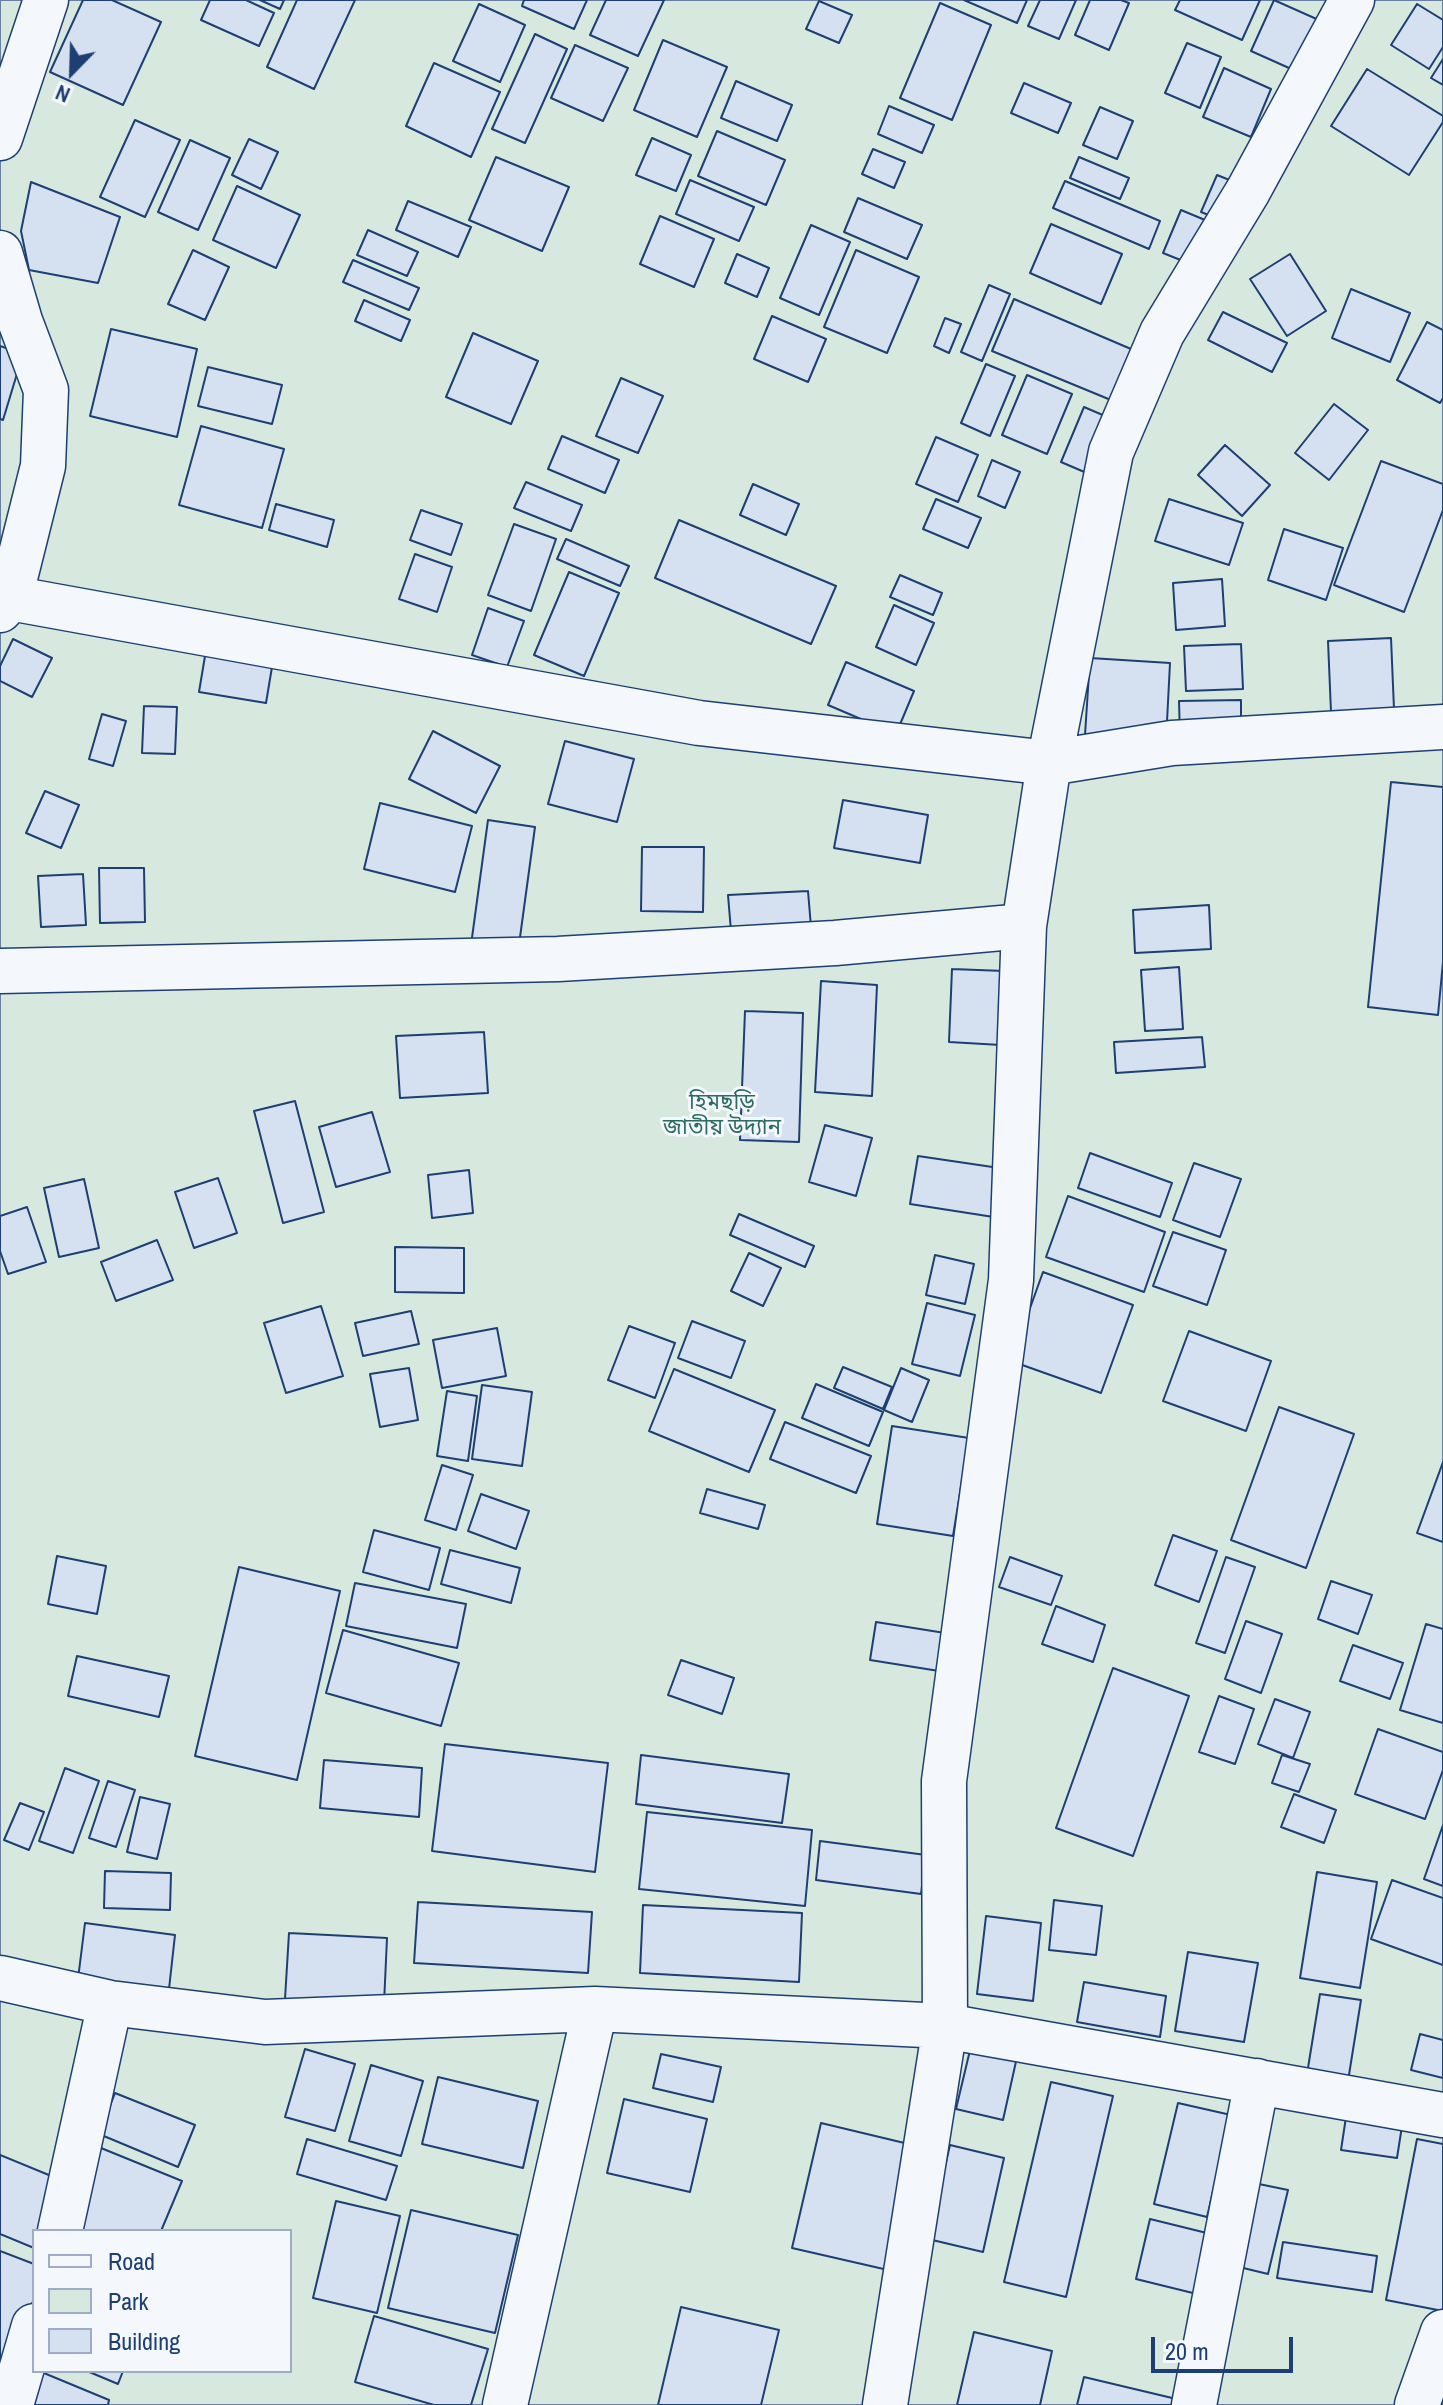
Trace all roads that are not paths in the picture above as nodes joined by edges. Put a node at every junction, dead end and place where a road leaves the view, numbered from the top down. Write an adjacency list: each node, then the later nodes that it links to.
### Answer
1 (46, 0): 3 (street)
2 (1352, 0): 7 (street)
3 (0, 138)
4 (0, 253): 5 (street)
5 (5, 604): 7 (street)
6 (1443, 727): 7 (street)
7 (1049, 763): 8 (street)
8 (1024, 926): 9 (street); 13 (street)
9 (0, 971)
10 (0, 1978): 11 (street)
11 (110, 2003): 12 (street); 16 (street)
12 (595, 2009): 13 (street); 20 (street)
13 (945, 2026): 14 (street); 21 (street)
14 (1257, 2081): 15 (street); 22 (street)
15 (1443, 2115)
16 (60, 2229)
17 (1443, 2332): 23 (street)
18 (32, 2333): 19 (street)
19 (11, 2405)
20 (505, 2405)
21 (885, 2405)
22 (1194, 2405)
23 (1417, 2405)

